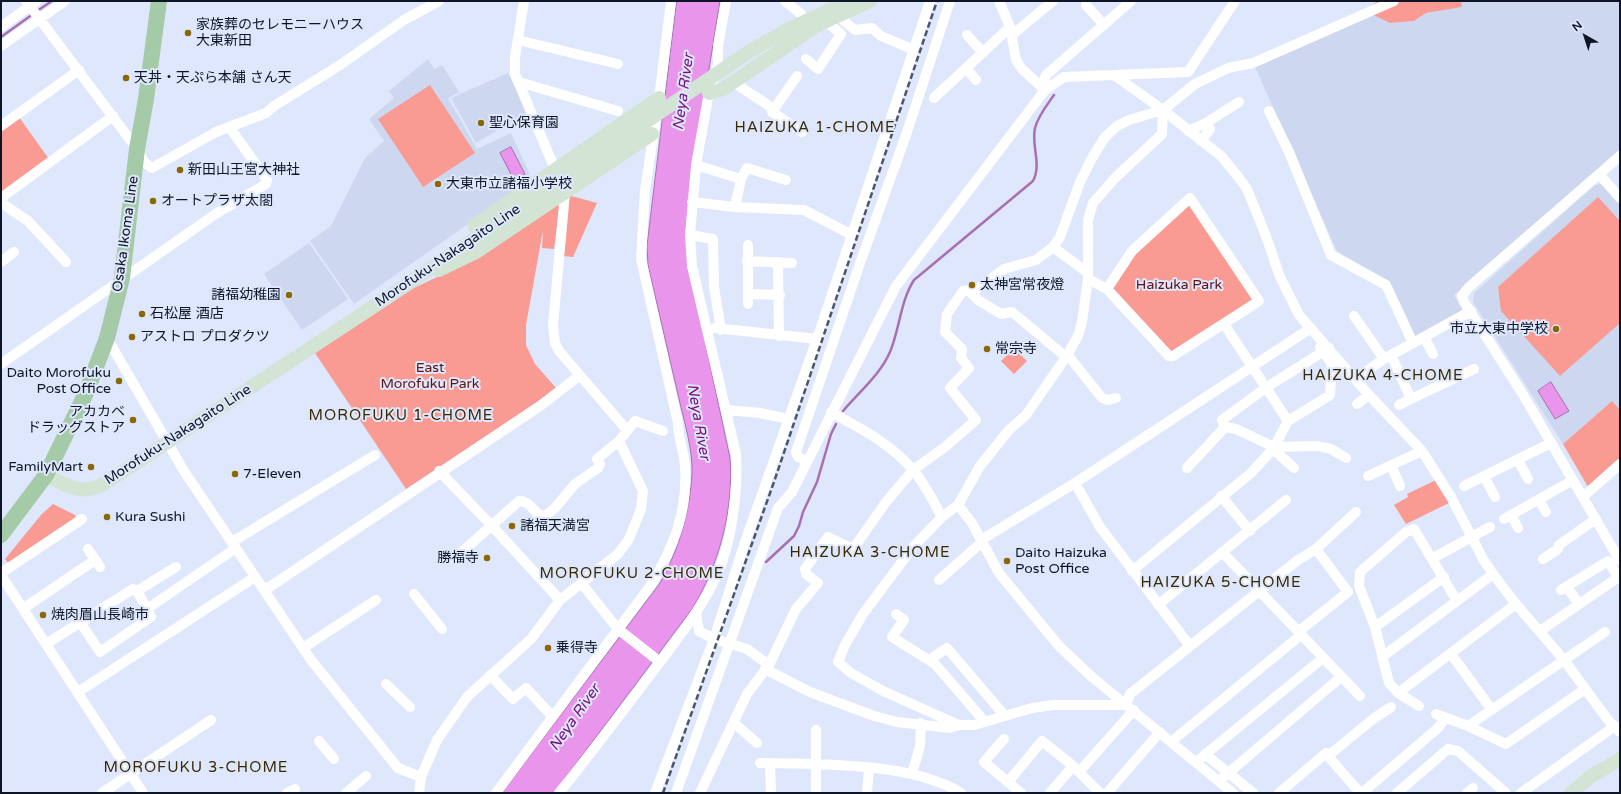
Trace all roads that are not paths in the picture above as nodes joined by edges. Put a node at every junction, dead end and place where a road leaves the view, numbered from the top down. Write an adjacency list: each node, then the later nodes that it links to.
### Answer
1 (65, 1): 19 (street)
2 (159, 1): 59 (main road, Osaka Ikoma Line)
3 (439, 1): 54 (street)
4 (524, 1): 26 (street)
5 (670, 1): 44 (street)
6 (726, 1): 32 (street)
7 (785, 1): 20 (street)
8 (827, 1): 20 (street)
9 (849, 1): 84 (street, Morofuku-Nakagaito Line)
10 (870, 1): 21 (street)
11 (930, 1): 28 (street)
12 (950, 1): 129 (street)
13 (999, 1): 24 (street)
14 (1053, 1): 24 (street)
15 (1131, 1): 22 (street)
16 (1235, 1): 35 (street)
17 (1394, 1): 41 (street)
18 (1084, 3): 22 (street)
19 (34, 8): 23 (street); 27 (street); 34 (street)
20 (801, 14): 32 (street)
21 (832, 18): 28 (street); 30 (street); 40 (street)
22 (1104, 25): 42 (street)
23 (1, 27)
24 (1011, 31): 29 (street); 42 (street)
25 (967, 35): 29 (street)
26 (518, 40): 31 (street); 39 (street)
27 (1, 46)
28 (912, 49): 73 (street)
29 (983, 53): 33 (street)
30 (806, 59)
31 (618, 64)
32 (718, 65): 43 (street)
33 (966, 68): 38 (street); 45 (street)
34 (79, 70): 51 (street); 53 (street)
35 (1188, 72): 36 (street); 41 (street)
36 (1114, 75): 42 (street); 48 (street)
37 (797, 76): 47 (street)
38 (976, 80)
39 (519, 82): 49 (street); 62 (street)
40 (733, 82): 43 (street); 47 (street)
41 (1195, 84): 48 (street)
42 (1043, 88): 115 (street)
43 (709, 93): 61 (street)
44 (659, 98): 57 (street); 62 (street)
45 (934, 98)
46 (1239, 102): 52 (street)
47 (774, 109): 56 (street)
48 (1163, 110): 55 (street); 75 (street); 82 (street)
49 (618, 111)
50 (1269, 111): 98 (street)
51 (113, 116): 59 (street); 67 (street)
52 (1206, 123): 55 (street); 58 (street)
53 (1, 126)
54 (230, 128): 59 (street); 83 (street)
55 (1188, 131): 58 (street)
56 (802, 132)
57 (652, 134): 66 (street); 198 (street)
58 (1201, 141): 93 (street)
59 (137, 149): 83 (main road, Osaka Ikoma Line)
60 (1620, 156): 63 (street)
61 (696, 165): 64 (street); 69 (street)
62 (556, 171): 66 (street); 84 (street)
63 (1599, 174): 68 (street); 88 (street)
64 (741, 179): 65 (street); 71 (street)
65 (786, 180)
66 (565, 193): 84 (street); 106 (street)
67 (1, 198)
68 (1620, 198)
69 (692, 202): 71 (street); 72 (street)
70 (1, 203): 79 (street)
71 (735, 207): 73 (street)
72 (690, 235): 91 (street); 92 (street)
73 (852, 235): 97 (street)
74 (748, 245): 77 (street)
75 (1053, 247): 82 (street); 86 (street)
76 (14, 252): 78 (street)
77 (747, 261): 80 (street); 87 (street)
78 (1, 262)
79 (66, 262)
80 (778, 262): 81 (street); 87 (street)
81 (792, 263)
82 (1088, 276): 85 (street); 101 (street)
83 (122, 278): 96 (main road, Osaka Ikoma Line); 103 (street)
84 (409, 283): 122 (street, Morofuku-Nakagaito Line)
85 (1107, 289): 90 (street); 90 (street)
86 (968, 290): 101 (street); 134 (street)
87 (780, 295): 94 (street)
88 (1471, 311): 95 (street); 123 (street)
89 (1354, 316): 102 (street)
90 (1224, 324): 104 (street)
91 (706, 326): 92 (street); 114 (street)
92 (721, 330): 94 (street)
93 (1309, 330): 99 (street); 104 (street)
94 (780, 336): 97 (street)
95 (1424, 337): 98 (street); 100 (street)
96 (107, 338): 122 (street); 136 (main road, Osaka Ikoma Line)
97 (817, 339): 116 (street)
98 (1413, 343): 102 (street)
99 (1326, 350): 107 (street); 108 (street); 117 (street)
100 (1433, 354)
101 (1066, 356): 110 (street); 149 (street)
102 (1387, 357): 107 (street); 111 (street)
103 (1, 364)
104 (1254, 368): 108 (street); 141 (street)
105 (1474, 368): 111 (street)
106 (579, 376): 119 (street); 135 (street)
107 (1356, 379): 109 (street)
108 (1267, 388): 117 (street); 118 (street)
109 (1369, 395): 112 (street); 125 (street)
110 (1116, 398)
111 (1412, 399): 113 (street)
112 (1357, 404)
113 (1399, 405)
114 (727, 410): 116 (street); 161 (street)
115 (831, 412): 129 (street); 134 (street)
116 (788, 419): 164 (street)
117 (1288, 421): 124 (street)
118 (1226, 427): 124 (street); 132 (street)
119 (626, 430): 120 (street); 121 (street)
120 (663, 431)
121 (619, 441): 155 (street); 180 (street)
122 (168, 442): 136 (street, Morofuku-Nakagaito Line); 163 (street)
123 (1551, 443): 128 (street); 140 (street)
124 (1274, 448): 127 (street); 133 (street); 144 (street)
125 (1422, 451): 131 (street); 160 (street)
126 (375, 455): 163 (street)
127 (1346, 458)
128 (1518, 460): 138 (street); 139 (street)
129 (807, 461): 204 (street)
130 (1620, 464): 146 (street)
131 (1391, 465): 137 (street); 142 (street)
132 (1187, 468)
133 (1294, 468)
134 (913, 470): 152 (street); 213 (street)
135 (439, 472): 155 (street); 181 (street)
136 (46, 475): 159 (main road, Osaka Ikoma Line)
137 (1368, 476)
138 (1484, 476): 143 (street); 145 (street)
139 (1528, 479)
140 (1573, 480): 146 (street); 148 (street)
141 (1075, 483): 162 (street); 173 (street)
142 (1400, 486)
143 (1464, 486)
144 (1221, 496): 158 (street); 173 (street)
145 (1495, 497)
146 (1583, 497): 154 (street)
147 (1286, 500): 158 (street)
148 (1539, 500): 151 (street); 157 (street)
149 (958, 505): 152 (street); 162 (street)
150 (1356, 512): 166 (street)
151 (1546, 512)
152 (942, 517): 234 (street)
153 (82, 519): 174 (street)
154 (1596, 519): 170 (street); 171 (street)
155 (492, 526): 169 (street); 186 (street)
156 (1490, 527): 160 (street)
157 (1518, 528)
158 (1250, 531): 167 (street)
159 (1, 535)
160 (1471, 537): 168 (street); 175 (street)
161 (727, 539): 164 (street); 193 (street)
162 (981, 541): 179 (street); 224 (street)
163 (234, 545): 177 (street); 192 (street)
164 (744, 545): 202 (street)
165 (88, 549): 191 (street)
166 (1316, 549): 183 (street); 201 (street)
167 (1222, 552): 183 (street); 190 (street)
168 (1433, 558): 178 (street); 196 (street)
169 (454, 559)
170 (1543, 559)
171 (1620, 561)
172 (176, 568): 182 (street)
173 (1132, 570): 190 (street)
174 (1, 574): 191 (street)
175 (1493, 574): 187 (street); 188 (street)
176 (1619, 576): 189 (street); 189 (street)
177 (255, 577): 181 (street); 218 (street)
178 (1444, 577): 187 (street); 196 (street)
179 (939, 580)
180 (582, 584): 186 (street); 198 (street)
181 (265, 590): 206 (street)
182 (137, 591): 192 (street); 195 (street)
183 (1259, 592): 201 (street); 205 (street)
184 (412, 593): 197 (street)
185 (376, 600): 206 (street)
186 (560, 600): 214 (street)
187 (1457, 601): 208 (street)
188 (1516, 604): 199 (street); 207 (street)
189 (1579, 604): 199 (street)
190 (1158, 605): 205 (street)
191 (24, 608): 203 (street)
192 (147, 609): 195 (street)
193 (696, 613): 202 (street); 212 (street)
194 (896, 614): 210 (street)
195 (80, 622): 203 (street)
196 (1375, 627): 208 (street)
197 (442, 629)
198 (619, 630): 212 (street); 227 (street)
199 (1540, 631): 211 (street)
200 (1605, 632): 211 (street)
201 (1299, 634): 209 (street); 241 (street)
202 (714, 639): 204 (street); 264 (street)
203 (46, 644): 218 (street)
204 (730, 644): 213 (street); 265 (street)
205 (1190, 646): 224 (street)
206 (303, 648): 255 (street)
207 (1451, 654): 219 (street); 225 (street)
208 (1382, 656): 219 (street)
209 (1323, 658): 215 (street); 243 (street)
210 (930, 660): 228 (street); 231 (street)
211 (1564, 660): 217 (street); 225 (street)
212 (659, 661): 263 (street)
213 (767, 667): 232 (street); 233 (street)
214 (490, 675): 227 (street); 255 (street)
215 (1342, 677): 220 (street); 252 (street)
216 (386, 684): 222 (street)
217 (1585, 689): 235 (street); 236 (street)
218 (78, 692): 251 (street)
219 (1398, 693): 221 (street)
220 (1360, 696)
221 (1419, 706)
222 (410, 707)
223 (1391, 707): 244 (street)
224 (1130, 708): 228 (street); 238 (street); 250 (street)
225 (1492, 710): 235 (street)
226 (1436, 714): 229 (street)
227 (552, 716): 262 (street)
228 (1005, 716): 231 (street)
229 (1445, 719): 235 (street); 277 (street)
230 (211, 720): 251 (street)
231 (985, 722): 234 (street)
232 (734, 723): 242 (street); 266 (street)
233 (921, 724): 234 (street); 253 (street)
234 (959, 725)
235 (1468, 726)
236 (1617, 729): 280 (street)
237 (816, 730): 248 (street)
238 (1160, 732): 241 (street); 273 (street)
239 (1004, 739): 257 (street)
240 (319, 741): 246 (street)
241 (1172, 741): 247 (street)
242 (757, 743)
243 (1205, 754): 247 (street); 252 (street)
244 (1328, 756): 276 (street); 277 (street)
245 (1620, 759): 281 (street)
246 (334, 760)
247 (1196, 762): 256 (street)
248 (814, 764): 249 (street); 267 (street); 268 (street)
249 (869, 768): 253 (street); 269 (street)
250 (1076, 769): 257 (street); 272 (street); 273 (street)
251 (130, 773): 258 (street); 259 (street)
252 (1228, 773): 256 (street); 275 (street)
253 (912, 774): 270 (street)
254 (366, 776): 260 (street)
255 (421, 777): 261 (street)
256 (1219, 781): 274 (street)
257 (1008, 782): 271 (street)
258 (102, 793)
259 (143, 793)
260 (346, 793)
261 (419, 793)
262 (496, 793)
263 (559, 793)
264 (655, 793)
265 (676, 793)
266 (700, 793)
267 (771, 793)
268 (816, 793)
269 (868, 793)
270 (961, 793)
271 (1021, 793)
272 (1050, 793)
273 (1101, 793)
274 (1233, 793)
275 (1253, 793)
276 (1279, 793)
277 (1361, 793)
278 (1397, 793): 279 (street)
279 (1506, 793)
280 (1521, 793)
281 (1571, 793)

